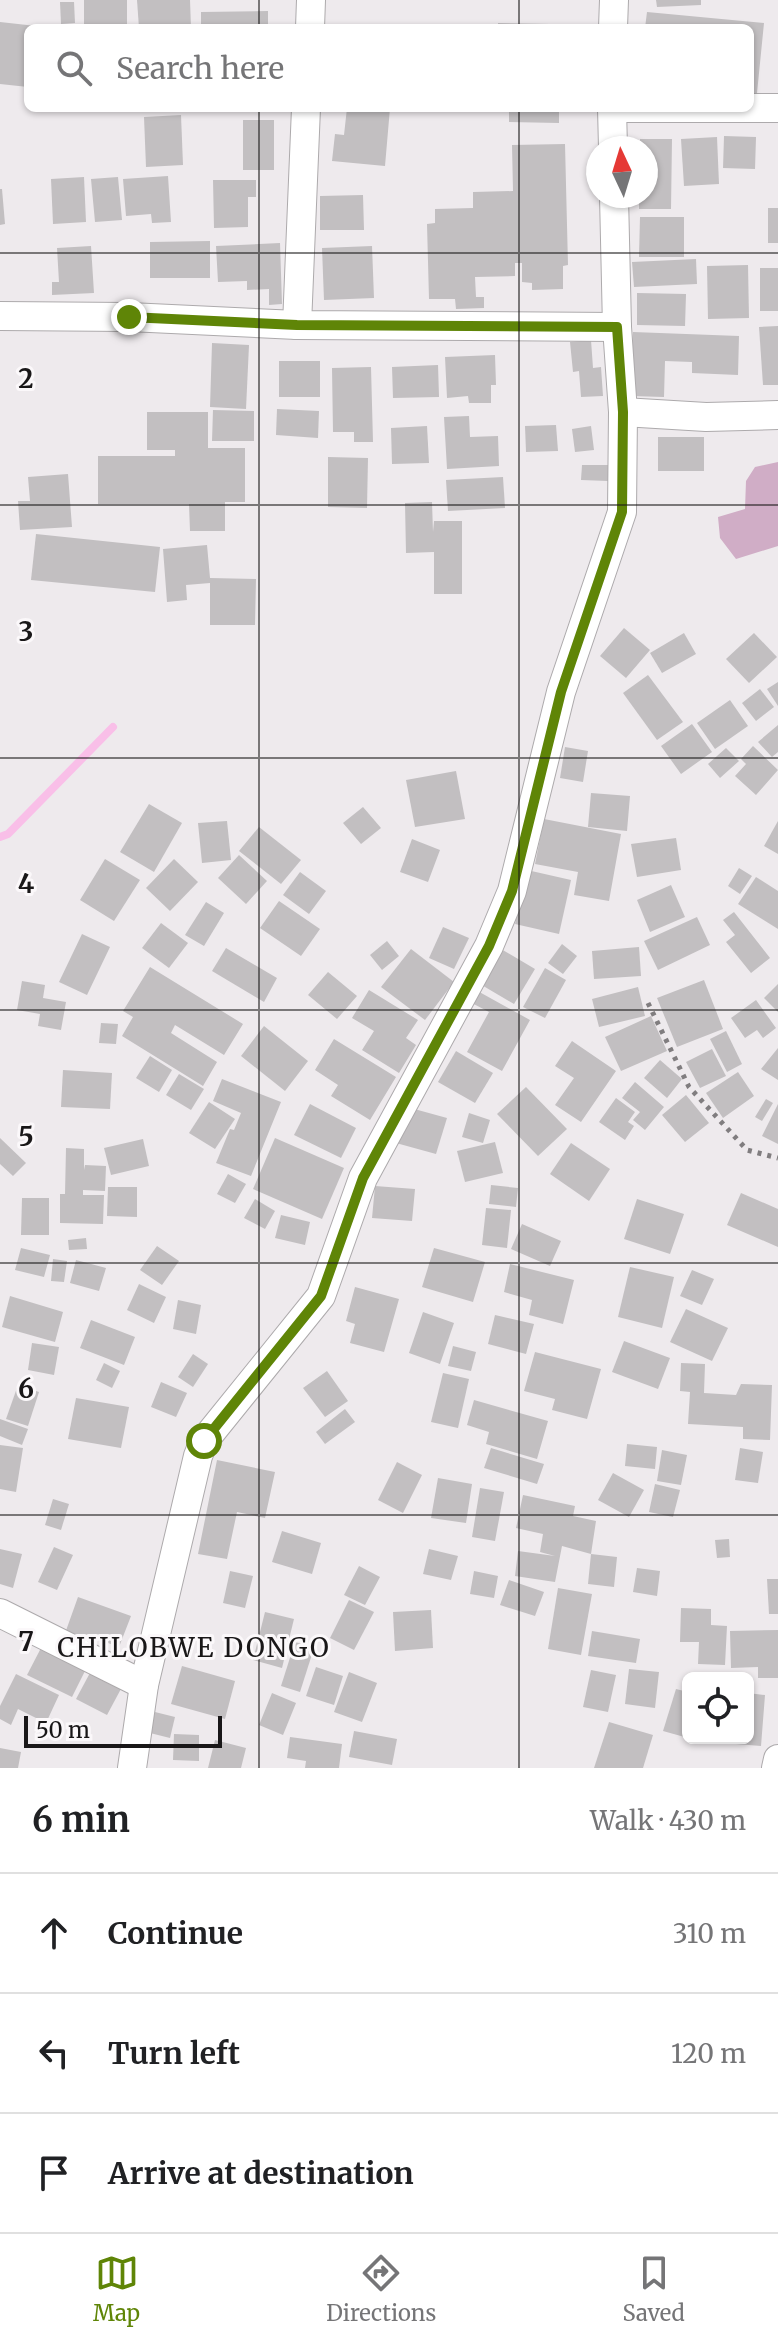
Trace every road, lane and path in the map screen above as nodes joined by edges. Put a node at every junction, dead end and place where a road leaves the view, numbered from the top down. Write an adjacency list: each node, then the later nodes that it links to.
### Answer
1 (311, 0): 3 (street)
2 (614, 0): 4 (street)
3 (310, 24)
4 (613, 24)
5 (754, 108): 6 (street)
6 (778, 108)
7 (306, 112): 12 (street)
8 (612, 112): 9 (street)
9 (613, 136)
10 (614, 208): 13 (street)
11 (0, 316): 12 (street)
12 (297, 325): 13 (street)
13 (617, 327): 14 (street)
14 (623, 412): 15 (street); 19 (street)
15 (778, 415)
16 (648, 1003): 17 (path)
17 (778, 1158)
18 (0, 1613): 19 (street)
19 (144, 1685): 21 (street)
20 (778, 1759): 22 (street)
21 (135, 1766)
22 (776, 1768)

